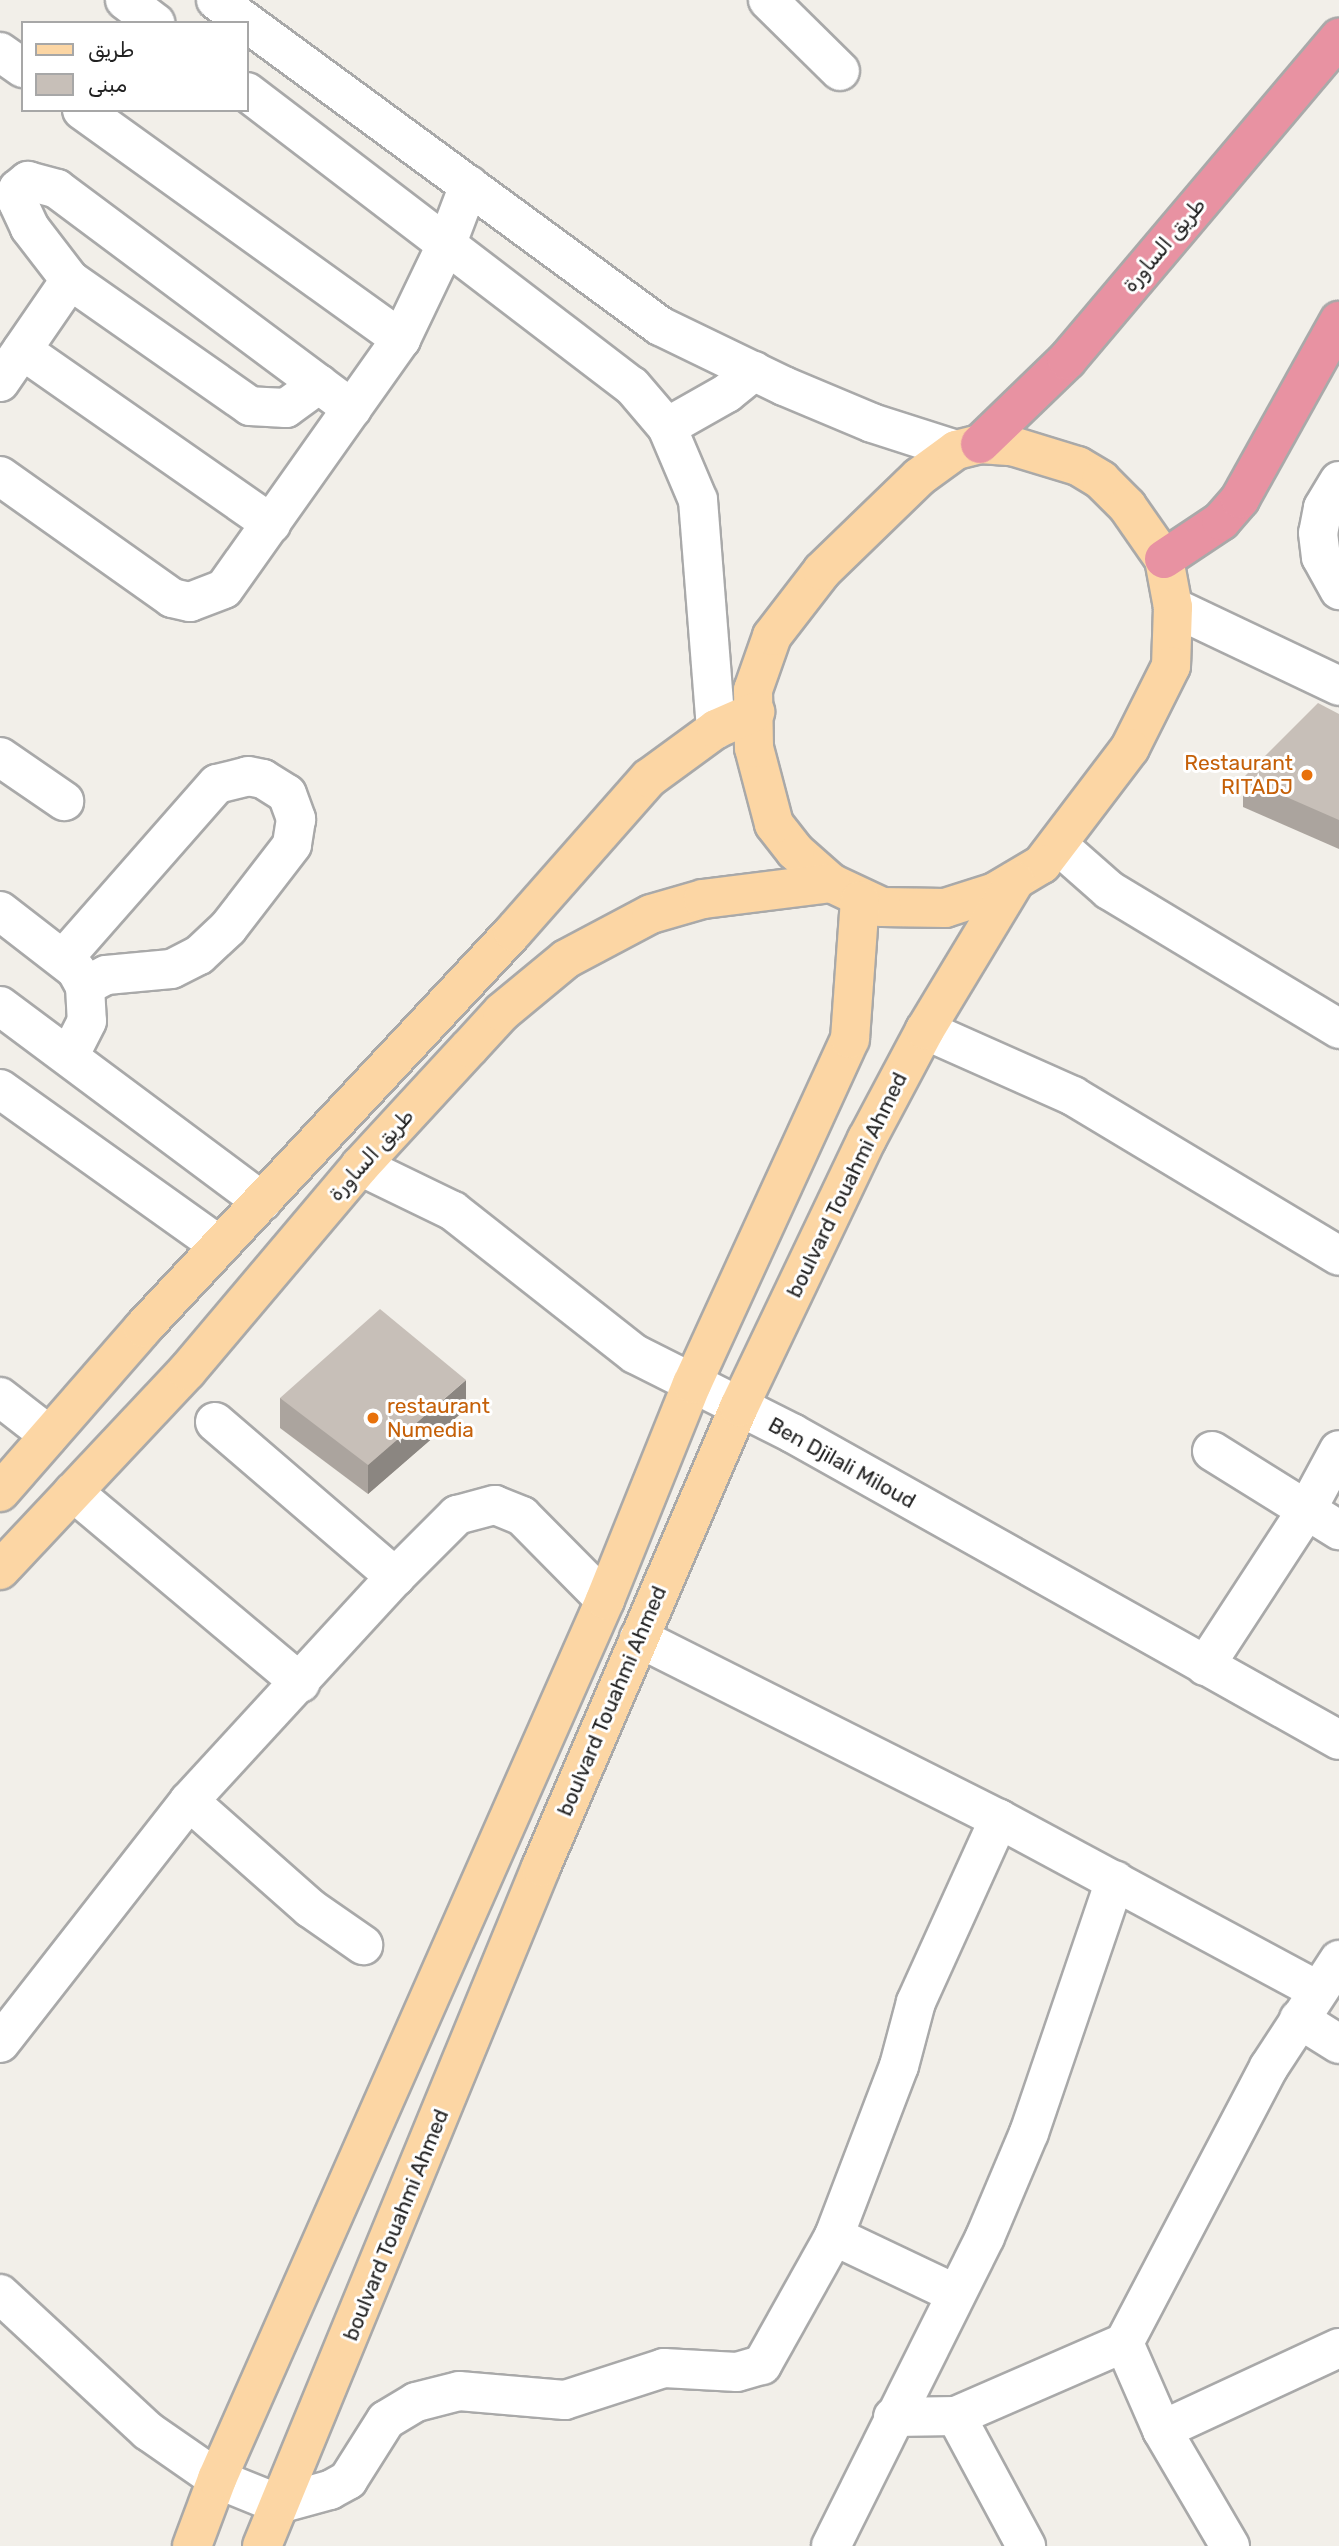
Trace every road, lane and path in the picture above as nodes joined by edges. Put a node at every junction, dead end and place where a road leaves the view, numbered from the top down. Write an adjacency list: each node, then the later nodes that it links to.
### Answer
1 (125, 0): 4 (street)
2 (216, 0): 5 (street)
3 (768, 0): 10 (street)
4 (152, 21)
5 (245, 21)
6 (248, 23): 13 (street)
7 (1339, 38): 24 (highway, طريق الساورة)
8 (0, 51): 9 (street)
9 (21, 67)
10 (839, 71)
11 (248, 93): 14 (street)
12 (85, 112): 17 (street)
13 (469, 185): 14 (street); 19 (street)
14 (447, 243): 17 (street); 23 (street)
15 (70, 280): 18 (street); 21 (street); 21 (street)
16 (1339, 321): 28 (highway)
17 (401, 339): 22 (street)
18 (22, 350): 20 (street); 27 (street)
19 (754, 371): 23 (street); 24 (street)
20 (0, 382)
21 (319, 384): 22 (street)
22 (352, 409): 27 (street)
23 (667, 427): 33 (street)
24 (968, 447): 28 (main road); 32 (main road)
25 (0, 476): 27 (street)
26 (1339, 481): 29 (street)
27 (271, 524)
28 (1164, 559): 30 (main road)
29 (1339, 590)
30 (1173, 607): 31 (street); 36 (main road)
31 (1339, 687)
32 (755, 712): 33 (main road); 38 (main road)
33 (716, 729): 40 (main road)
34 (0, 757): 35 (street)
35 (64, 802)
36 (1058, 845): 37 (main road); 44 (street)
37 (1015, 881): 38 (main road); 45 (main road, boulvard Touahmi Ahmed)
38 (846, 891): 42 (main road, طريق الساورة); 54 (main road)
39 (0, 911): 41 (street)
40 (513, 932): 42 (main road); 49 (main road)
41 (76, 961): 41 (street); 46 (street)
42 (541, 979): 48 (main road, طريق الساورة)
43 (0, 1006): 46 (street)
44 (1339, 1029)
45 (925, 1030): 51 (street); 56 (main road, boulvard Touahmi Ahmed)
46 (69, 1056): 49 (street)
47 (0, 1089): 50 (street)
48 (360, 1166): 53 (main road, طريق الساورة); 54 (street, Ben Djilali Miloud)
49 (262, 1200): 50 (main road)
50 (219, 1246): 52 (main road)
51 (1339, 1256)
52 (143, 1328): 53 (main road); 58 (main road)
53 (187, 1371): 62 (main road, طريق الساورة)
54 (692, 1384): 56 (street, Ben Djilali Miloud); 67 (main road)
55 (0, 1397): 58 (street)
56 (739, 1408): 68 (main road, boulvard Touahmi Ahmed); 69 (street, Ben Djilali Miloud)
57 (215, 1422): 66 (street)
58 (49, 1435): 61 (main road)
59 (1339, 1450): 63 (street)
60 (1212, 1451): 63 (street)
61 (0, 1492)
62 (73, 1492): 65 (main road, طريق الساورة); 70 (street)
63 (1306, 1511): 64 (street); 69 (street)
64 (1339, 1530)
65 (0, 1570)
66 (395, 1577): 67 (street); 70 (street)
67 (605, 1600): 88 (main road)
68 (639, 1638): 73 (street); 89 (main road, boulvard Touahmi Ahmed)
69 (1205, 1666): 71 (street, Ben Djilali Miloud)
70 (301, 1682): 72 (street)
71 (1339, 1740)
72 (189, 1801): 75 (street); 78 (street)
73 (999, 1819): 74 (street); 80 (street)
74 (1115, 1880): 77 (street); 82 (street)
75 (363, 1945)
76 (1339, 1960): 77 (street)
77 (1308, 2005): 79 (street); 83 (street)
78 (0, 2043)
79 (1339, 2044)
80 (834, 2236): 82 (street); 89 (street)
81 (0, 2294): 88 (street)
82 (956, 2294): 86 (street)
83 (1124, 2343): 85 (street); 87 (street)
84 (1339, 2348): 87 (street)
85 (956, 2416): 86 (street); 93 (street)
86 (892, 2417): 90 (street)
87 (1162, 2430): 94 (street)
88 (217, 2479): 89 (street); 91 (main road)
89 (279, 2504): 92 (main road, boulvard Touahmi Ahmed)
90 (842, 2540)
91 (192, 2546)
92 (262, 2546)
93 (1026, 2546)
94 (1230, 2546)

